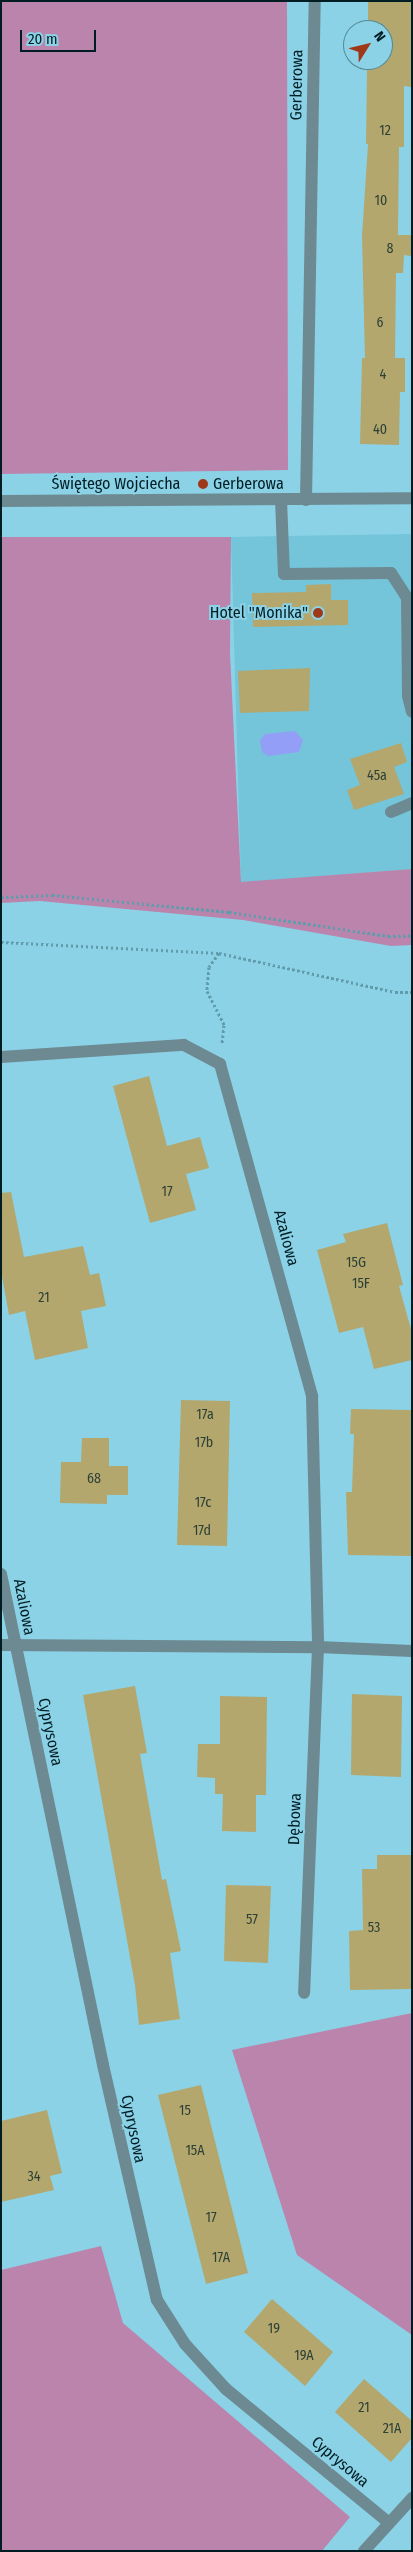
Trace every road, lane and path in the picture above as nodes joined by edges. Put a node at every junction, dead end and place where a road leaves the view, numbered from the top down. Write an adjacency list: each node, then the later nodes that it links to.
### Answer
1 (315, 1): 4 (street, Gerberowa)
2 (412, 498): 4 (street, Świętego Wojciecha)
3 (281, 500): 4 (street, Świętego Wojciecha); 5 (street, Świętego Wojciecha); 6 (street)
4 (306, 500)
5 (1, 501)
6 (412, 712)
7 (412, 803): 8 (street)
8 (390, 812)
9 (1, 897): 10 (path)
10 (412, 935)
11 (1, 942): 12 (path)
12 (219, 953): 13 (path); 15 (path)
13 (412, 992)
14 (1, 1057): 15 (street)
15 (220, 1064): 19 (street, Azaliowa)
16 (1, 1574): 18 (street, Azaliowa)
17 (1, 1646): 18 (street)
18 (15, 1646): 19 (street); 23 (street, Cyprysowa)
19 (318, 1647): 20 (street); 21 (street, Dębowa)
20 (412, 1651)
21 (304, 1993)
22 (412, 2498): 23 (street)
23 (389, 2523): 24 (street)
24 (364, 2551)

